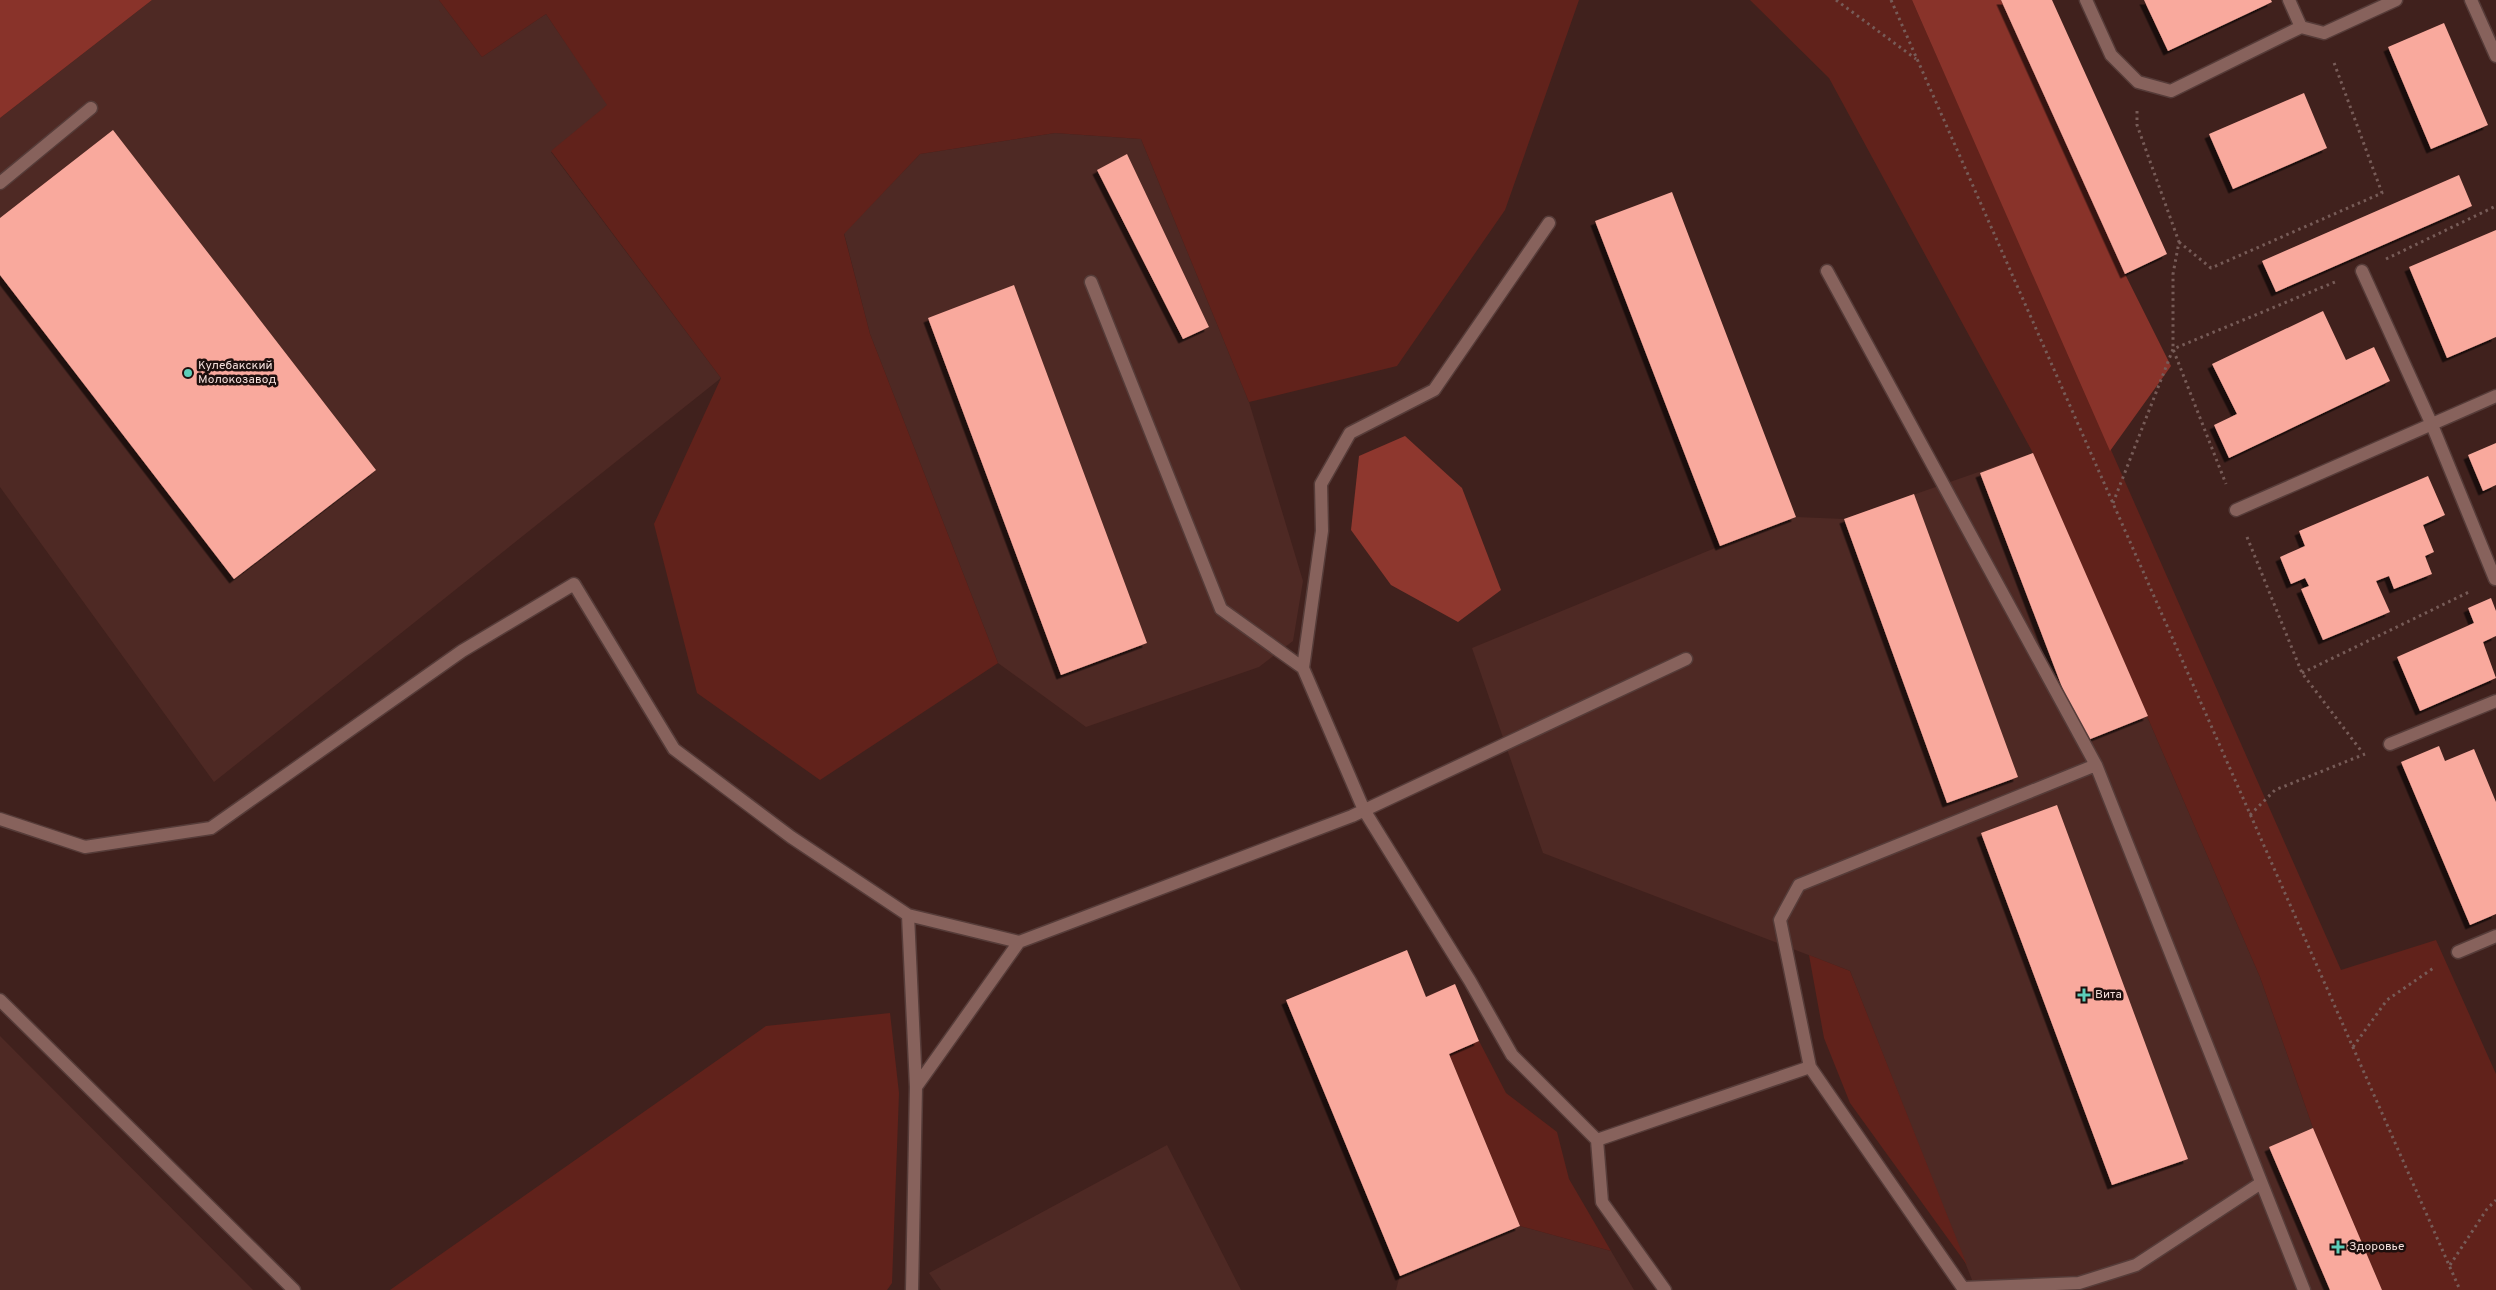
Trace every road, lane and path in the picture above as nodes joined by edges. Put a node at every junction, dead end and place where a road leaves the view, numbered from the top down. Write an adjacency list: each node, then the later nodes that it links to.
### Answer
1 (1836, 0): 10 (path)
2 (1891, 0): 10 (path)
3 (2086, 0): 11 (street)
4 (2289, 0): 7 (street)
5 (2396, 0): 8 (street)
6 (2471, 0): 9 (street)
7 (2300, 27): 8 (street); 11 (street)
8 (2324, 33): 16 (path)
9 (2496, 56)
10 (1916, 59): 23 (path)
11 (2138, 82): 16 (path)
12 (91, 108): 13 (street)
13 (0, 183)
14 (2496, 206): 18 (path)
15 (1549, 223): 27 (street)
16 (2179, 242): 20 (path)
17 (1827, 271): 32 (street)
18 (2362, 271): 20 (path); 22 (street)
19 (1091, 282): 27 (street)
20 (2173, 349): 23 (path); 24 (path)
21 (2496, 396): 22 (street)
22 (2432, 425): 24 (street); 25 (street)
23 (2112, 504): 34 (path)
24 (2236, 510): 28 (path)
25 (2496, 579): 28 (path)
26 (1686, 659): 33 (street)
27 (1303, 668): 33 (street)
28 (2302, 673): 31 (path)
29 (2496, 701): 30 (street)
30 (2390, 744): 31 (path)
31 (2364, 755): 34 (path)
32 (2096, 765): 42 (street); 45 (street)
33 (1364, 810): 38 (street); 44 (street)
34 (2250, 815): 41 (path)
35 (0, 818): 36 (street)
36 (908, 915): 38 (street); 43 (street)
37 (2496, 936): 39 (street)
38 (1019, 942): 43 (street)
39 (2458, 952): 41 (path)
40 (0, 1000): 49 (street)
41 (2352, 1047): 47 (path)
42 (1810, 1067): 44 (street); 48 (street)
43 (916, 1087): 50 (street)
44 (1597, 1140): 51 (street)
45 (2261, 1183): 48 (street); 52 (street)
46 (2496, 1200): 47 (path)
47 (2449, 1266): 53 (path)
48 (1963, 1289)
49 (294, 1290)
50 (912, 1290)
51 (1666, 1290)
52 (2304, 1290)
53 (2460, 1290)

